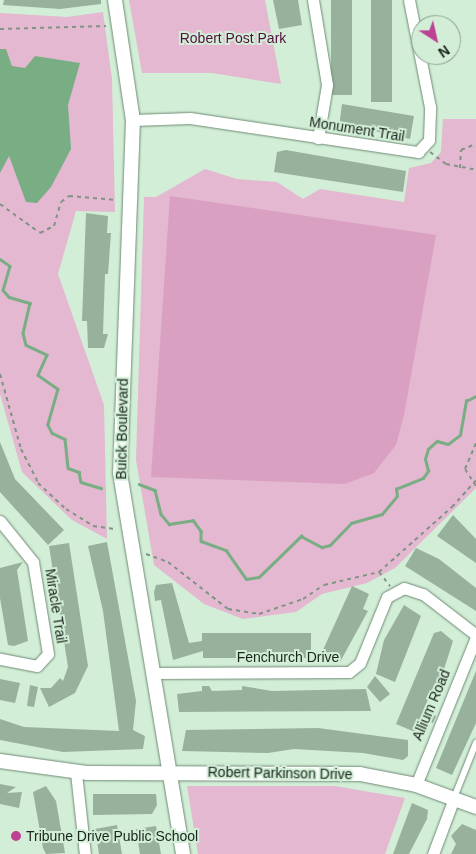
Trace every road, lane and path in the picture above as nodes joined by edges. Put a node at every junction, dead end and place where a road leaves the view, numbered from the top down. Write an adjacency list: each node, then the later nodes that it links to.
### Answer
1 (115, 0): 6 (street, Buick Boulevard)
2 (313, 0): 7 (street)
3 (410, 0): 9 (street)
4 (106, 26): 5 (path)
5 (0, 29)
6 (133, 120): 7 (street, Monument Trail); 26 (street, Buick Boulevard)
7 (318, 138): 9 (street, Monument Trail)
8 (476, 144): 10 (path)
9 (425, 147): 10 (path)
10 (460, 168): 11 (path)
11 (476, 170)
12 (117, 200): 13 (path)
13 (0, 204)
14 (0, 374): 20 (path)
15 (476, 443): 17 (path)
16 (476, 480): 17 (path)
17 (473, 484): 18 (path); 22 (path)
18 (476, 486)
19 (0, 521): 25 (street, Miracle Trail)
20 (115, 529)
21 (146, 554): 22 (path)
22 (379, 572): 23 (path)
23 (390, 587)
24 (476, 636): 26 (street, Fenchurch Drive); 31 (street, Allium Road)
25 (0, 659)
26 (153, 673): 29 (street, Buick Boulevard)
27 (476, 743): 32 (lane)
28 (0, 761): 30 (street, Robert Parkinson Drive)
29 (170, 772): 30 (street, Robert Parkinson Drive); 31 (street, Robert Parkinson Drive); 35 (street, Buick Boulevard)
30 (76, 773): 34 (street)
31 (416, 785): 32 (street, Robert Parkinson Drive)
32 (454, 798): 33 (street, Robert Parkinson Drive); 36 (street)
33 (476, 807)
34 (85, 854)
35 (183, 854)
36 (433, 854)

